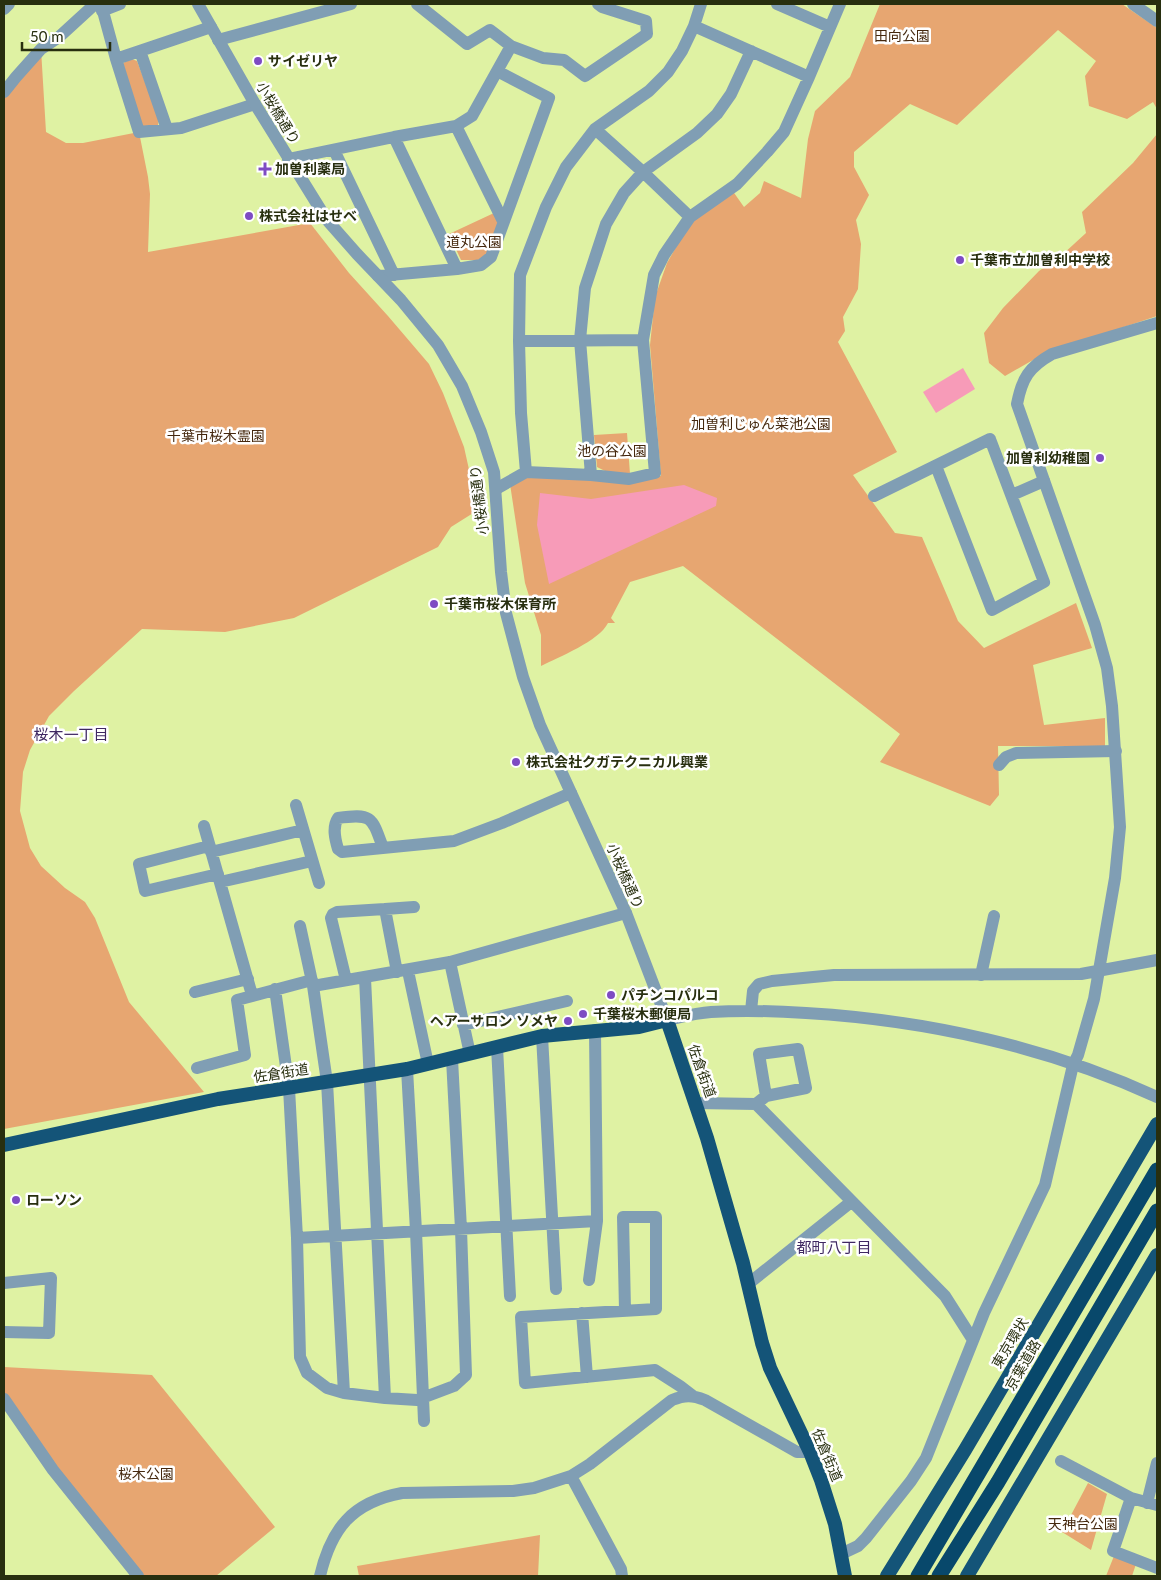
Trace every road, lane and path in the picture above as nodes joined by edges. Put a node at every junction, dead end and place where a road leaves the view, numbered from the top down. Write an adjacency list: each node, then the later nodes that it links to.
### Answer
1 (9, 4): 12 (street)
2 (120, 4): 11 (street)
3 (198, 4): 15 (street, 小桜橋通り)
4 (351, 4): 17 (street)
5 (417, 4): 18 (street)
6 (598, 4): 18 (street)
7 (701, 4): 14 (street)
8 (777, 4): 16 (street)
9 (840, 4): 16 (street)
10 (1133, 4): 13 (street)
11 (99, 6): 21 (street); 24 (street)
12 (4, 9)
13 (1157, 21)
14 (694, 26): 20 (street); 28 (street)
15 (211, 27): 17 (street, 小桜橋通り); 19 (street)
16 (830, 27): 23 (street)
17 (218, 40): 25 (street, 小桜橋通り)
18 (511, 46): 22 (street)
19 (140, 51): 21 (street); 27 (street)
20 (750, 51): 23 (street); 32 (street)
21 (116, 59): 27 (street)
22 (497, 71): 26 (street); 34 (street)
23 (810, 77): 33 (street)
24 (4, 92)
25 (255, 104): 27 (street); 31 (street, 小桜橋通り)
26 (456, 126): 29 (street); 34 (street)
27 (167, 129)
28 (595, 129): 32 (street); 41 (street)
29 (394, 137): 30 (street); 35 (street)
30 (334, 150): 31 (street); 36 (street)
31 (288, 160): 37 (street, 小桜橋通り)
32 (643, 172): 33 (street); 39 (street)
33 (690, 217): 40 (street)
34 (503, 221): 35 (street)
35 (457, 269): 36 (street)
36 (394, 275): 37 (street)
37 (378, 276): 46 (street, 小桜橋通り)
38 (1157, 324): 45 (street)
39 (580, 340): 40 (street); 41 (street); 44 (street)
40 (643, 340): 44 (street)
41 (519, 341): 43 (street)
42 (936, 466): 47 (street); 47 (street); 48 (street)
43 (526, 472): 44 (street); 46 (street)
44 (591, 475)
45 (1044, 481): 47 (street); 49 (street)
46 (496, 488): 51 (street, 小桜橋通り)
47 (1012, 495)
48 (874, 496)
49 (1116, 751): 50 (street); 68 (street)
50 (999, 765)
51 (571, 793): 55 (street); 62 (street, 小桜橋通り)
52 (296, 805): 54 (street)
53 (204, 826): 56 (street)
54 (303, 830): 56 (street); 57 (street)
55 (384, 848)
56 (210, 849): 58 (street); 58 (street)
57 (312, 861): 58 (street); 59 (street)
58 (219, 878): 71 (street)
59 (319, 883)
60 (414, 907): 61 (street)
61 (385, 909): 67 (street); 72 (street)
62 (626, 913): 66 (street); 79 (street, 小桜橋通り)
63 (994, 916): 69 (street)
64 (300, 926): 73 (street)
65 (1157, 960): 68 (street)
66 (450, 962): 67 (street); 80 (street)
67 (403, 971): 70 (street); 86 (street)
68 (1098, 971): 69 (street); 87 (street)
69 (981, 975): 78 (street)
70 (365, 978): 72 (street); 90 (street)
71 (248, 979): 75 (street); 76 (street)
72 (346, 980): 73 (street)
73 (313, 983): 74 (street); 91 (street)
74 (275, 989): 76 (street); 92 (street)
75 (195, 992)
76 (252, 995): 88 (street)
77 (567, 1001): 80 (street)
78 (751, 1011): 79 (street); 87 (street)
79 (667, 1020): 81 (highway, 佐倉街道); 95 (highway, 佐倉街道)
80 (464, 1025): 84 (street)
81 (595, 1030): 82 (highway, 佐倉街道); 101 (street)
82 (542, 1036): 83 (highway, 佐倉街道); 102 (street)
83 (497, 1047): 84 (highway, 佐倉街道); 103 (street)
84 (470, 1054): 85 (highway, 佐倉街道)
85 (452, 1058): 86 (highway, 佐倉街道); 104 (street)
86 (428, 1064): 89 (highway, 佐倉街道)
87 (1073, 1065): 93 (street); 118 (street)
88 (197, 1068)
89 (406, 1069): 90 (highway, 佐倉街道); 105 (street)
90 (370, 1075): 91 (highway, 佐倉街道); 106 (street)
91 (327, 1082): 92 (highway, 佐倉街道); 107 (street)
92 (288, 1088): 97 (highway, 佐倉街道); 108 (street)
93 (1157, 1097)
94 (761, 1100): 94 (street); 95 (street); 99 (street)
95 (696, 1103): 112 (highway, 佐倉街道)
96 (1157, 1124): 135 (highway, 東京環状)
97 (4, 1145)
98 (1157, 1170): 139 (highway, 京葉道路)
99 (851, 1202): 112 (street); 118 (street)
100 (1157, 1211): 140 (highway)
101 (597, 1221): 102 (street); 110 (street)
102 (552, 1224): 103 (street); 113 (street)
103 (506, 1226): 104 (street); 114 (street)
104 (461, 1229): 105 (street); 123 (street)
105 (416, 1231): 106 (street); 123 (street)
106 (377, 1233): 107 (street); 122 (street)
107 (336, 1236): 108 (street); 120 (street)
108 (297, 1238): 120 (street)
109 (1157, 1255): 141 (highway)
110 (589, 1280)
111 (4, 1283): 117 (street)
112 (748, 1284): 126 (highway, 佐倉街道)
113 (556, 1289)
114 (510, 1296)
115 (625, 1310): 115 (street); 116 (street)
116 (582, 1313): 119 (street); 119 (street)
117 (4, 1332)
118 (973, 1340): 132 (street)
119 (587, 1377): 121 (street)
120 (344, 1393): 122 (street)
121 (692, 1396): 126 (street); 129 (street)
122 (385, 1398): 123 (street)
123 (423, 1398): 125 (street)
124 (4, 1399): 136 (street)
125 (424, 1421)
126 (810, 1452): 132 (highway, 佐倉街道)
127 (1060, 1461): 130 (street)
128 (1157, 1463): 131 (street)
129 (571, 1476): 137 (street); 138 (street)
130 (1131, 1498): 131 (street); 133 (street)
131 (1152, 1504)
132 (841, 1554): 134 (highway, 佐倉街道)
133 (1157, 1568)
134 (848, 1574)
135 (886, 1575)
136 (138, 1576)
137 (320, 1576)
138 (622, 1576)
139 (918, 1576)
140 (940, 1576)
141 (967, 1576)

